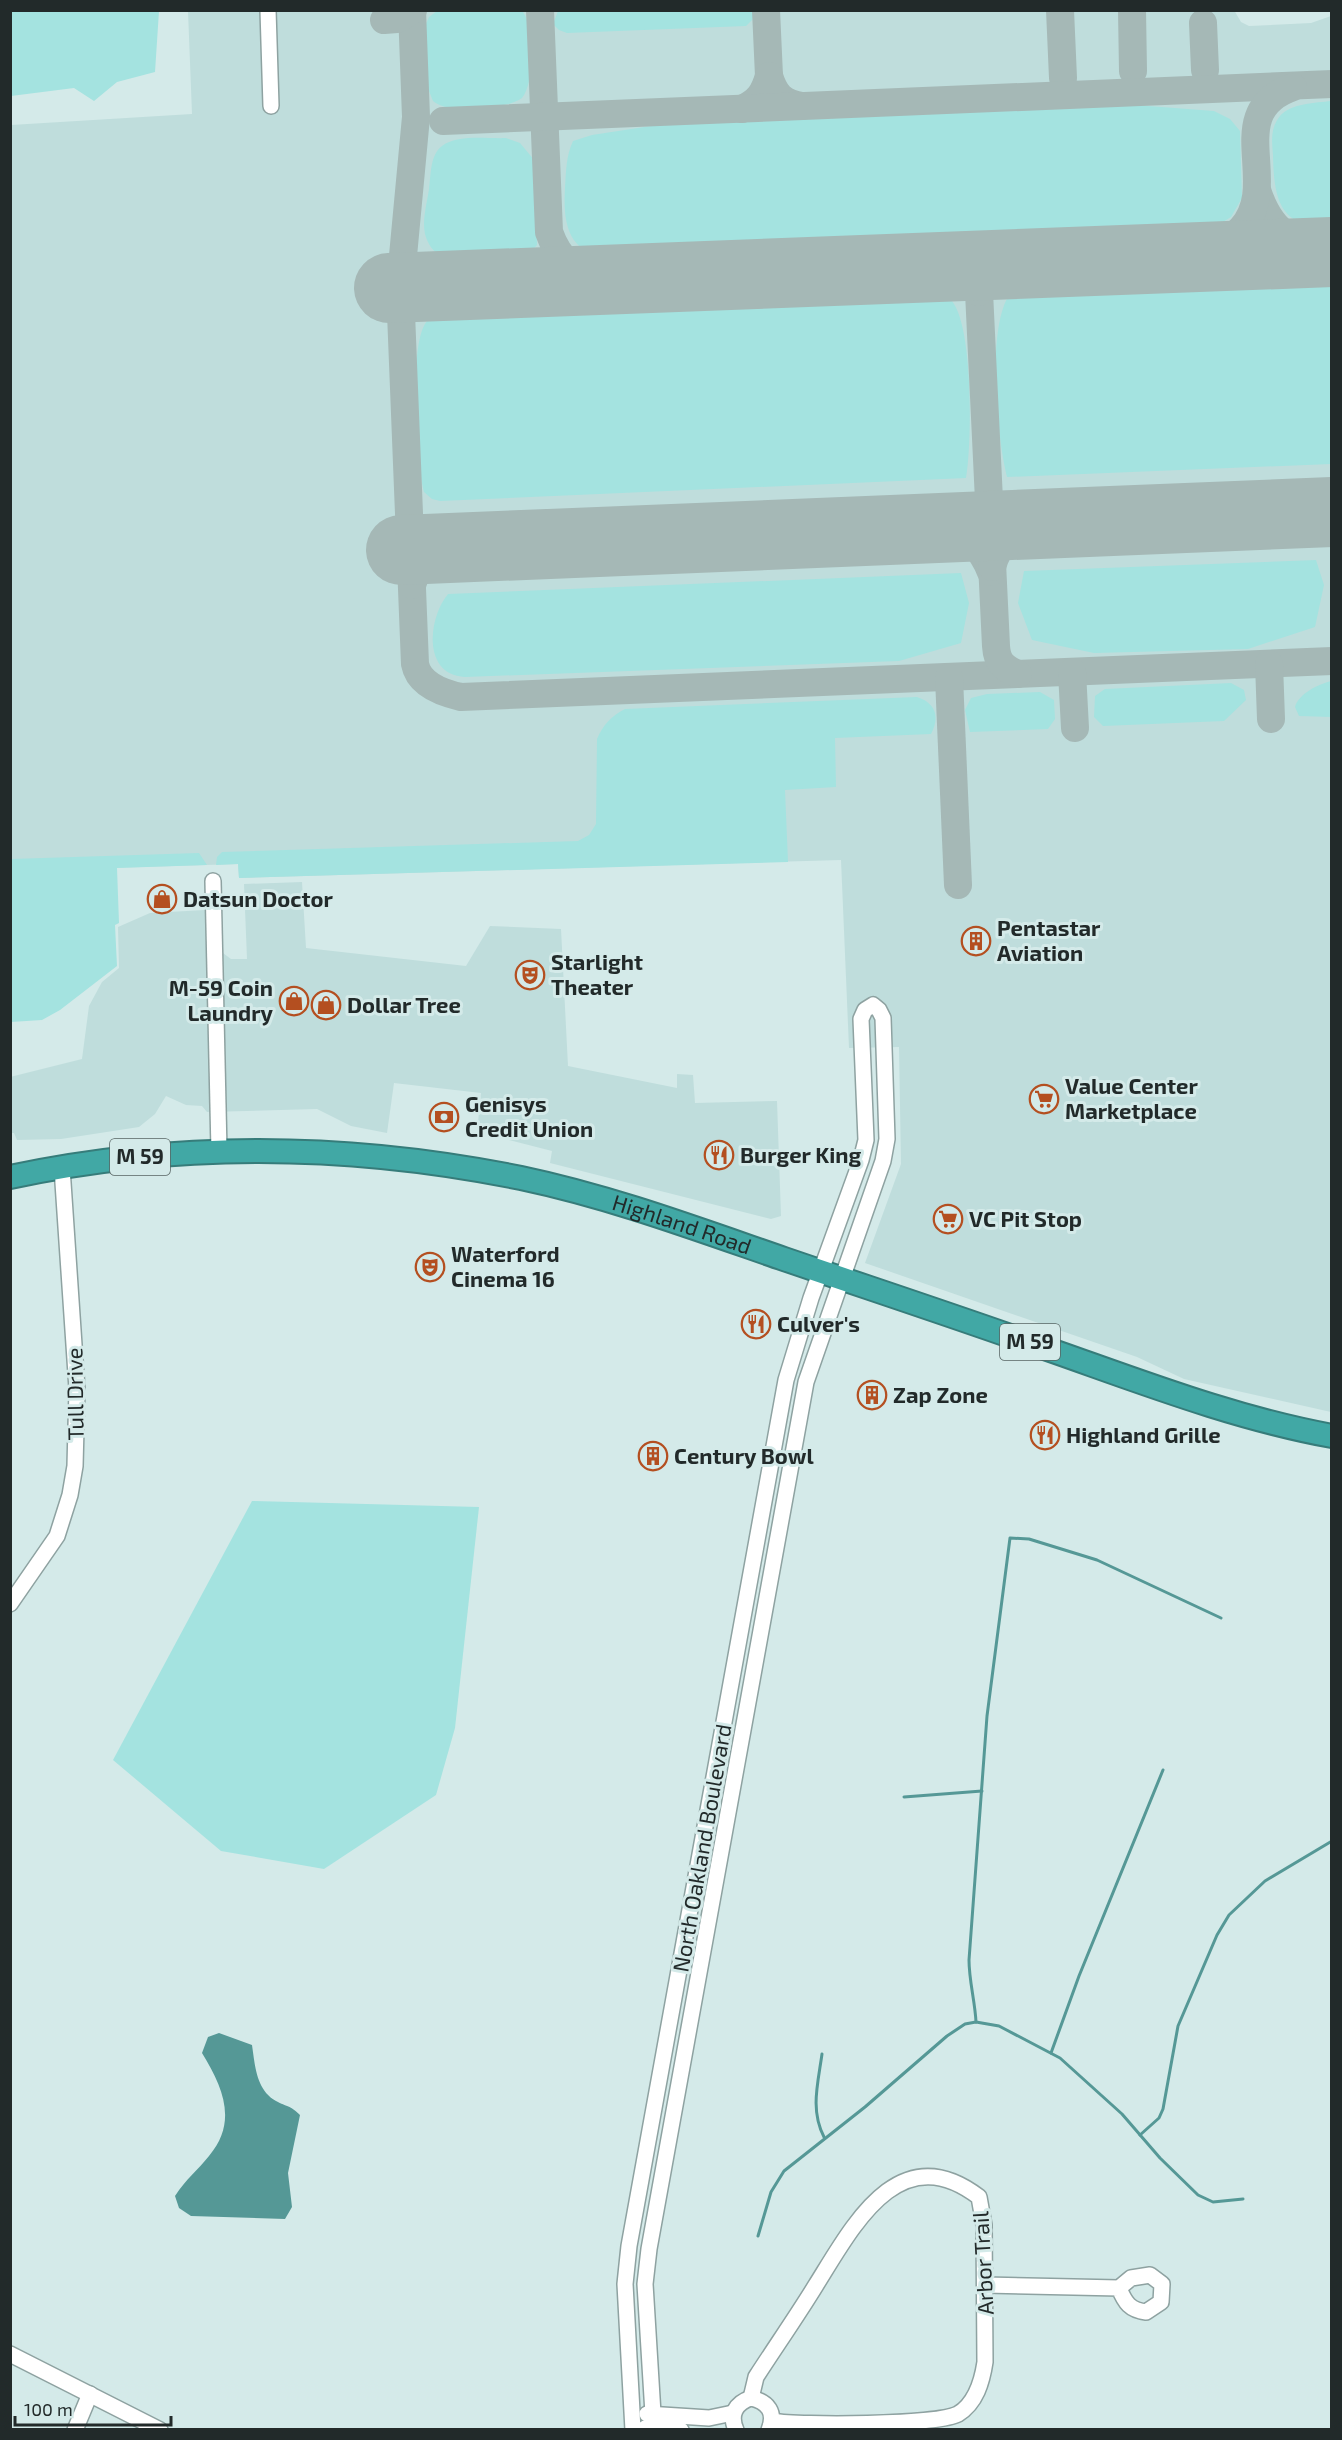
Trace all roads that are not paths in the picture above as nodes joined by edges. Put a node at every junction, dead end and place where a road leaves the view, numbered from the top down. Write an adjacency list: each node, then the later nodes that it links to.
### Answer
1 (268, 10): 2 (street)
2 (271, 106)
3 (213, 881): 4 (street)
4 (219, 1151): 5 (highway, Highland Road / M 59); 7 (highway, Highland Road / M 59)
5 (62, 1168): 6 (highway, Highland Road / M 59); 10 (street, Tull Drive)
6 (10, 1177)
7 (821, 1272): 8 (highway, Highland Road / M 59); 8 (street, North Oakland Boulevard); 17 (street, North Oakland Boulevard)
8 (843, 1278): 9 (highway, Highland Road / M 59); 18 (street, North Oakland Boulevard)
9 (1332, 1436)
10 (10, 1604)
11 (985, 2285): 12 (street); 15 (street, Arbor Trail); 19 (street, Arbor Trail)
12 (1119, 2288)
13 (10, 2355): 14 (street)
14 (90, 2394): 20 (street); 21 (street)
15 (751, 2398): 16 (street); 19 (street)
16 (733, 2413): 18 (street); 23 (street)
17 (633, 2424): 18 (street)
18 (655, 2424): 22 (street)
19 (771, 2425)
20 (75, 2430)
21 (160, 2430)
22 (681, 2430)
23 (736, 2430)

